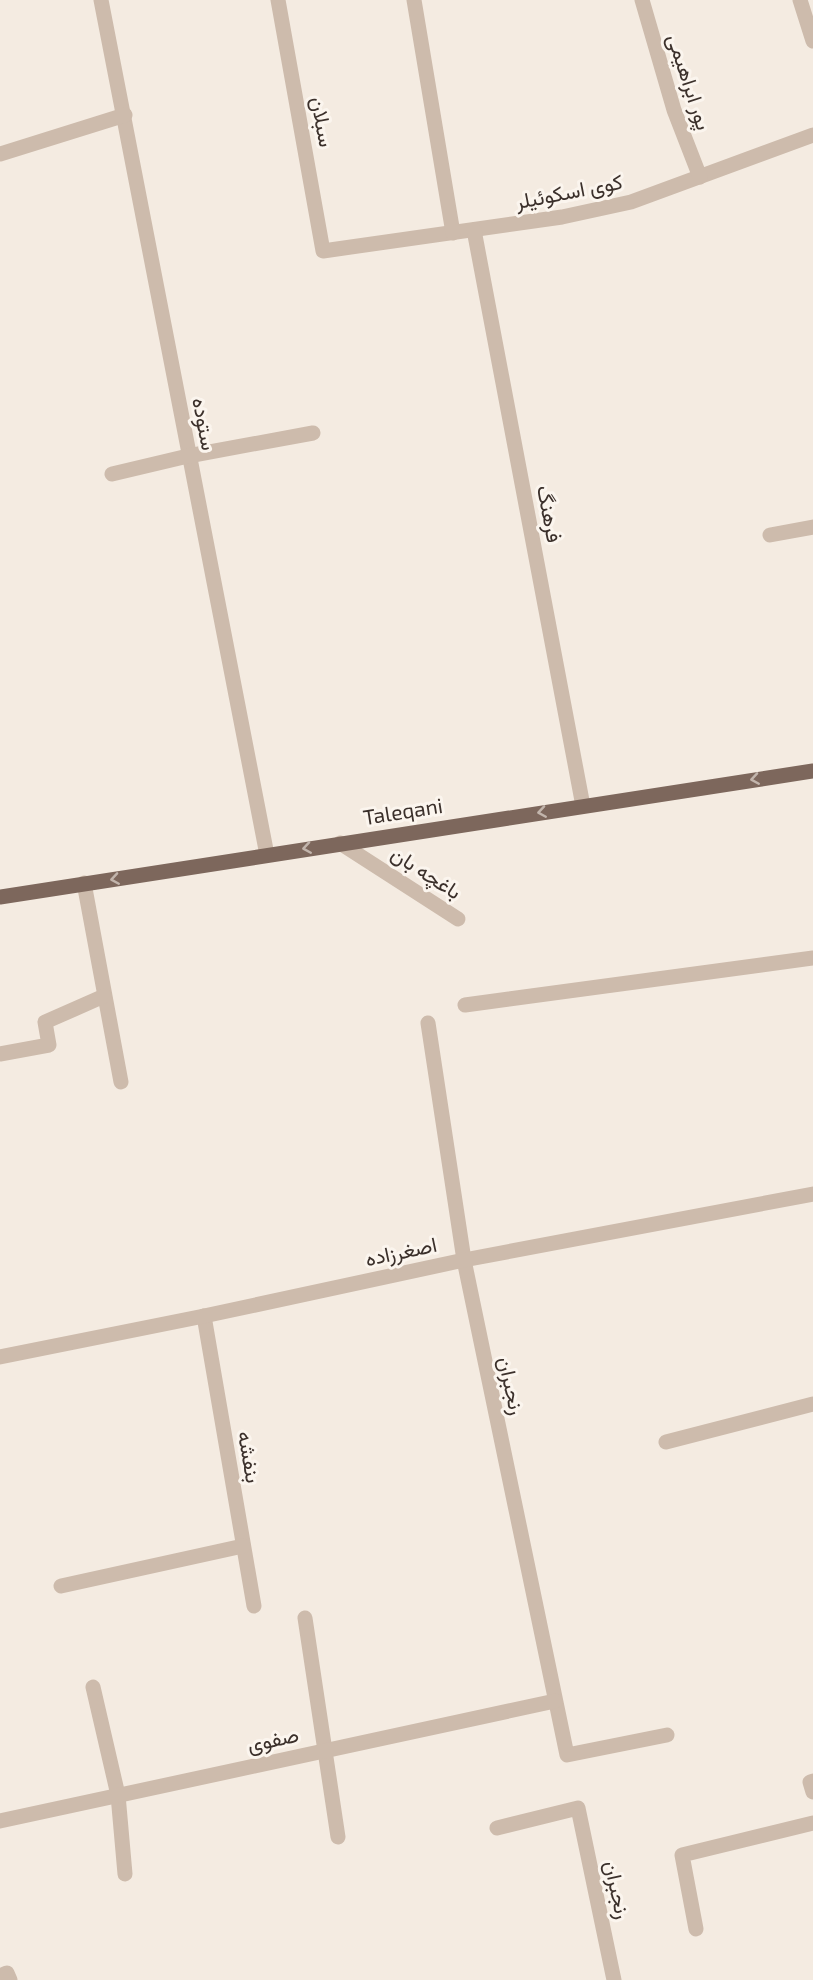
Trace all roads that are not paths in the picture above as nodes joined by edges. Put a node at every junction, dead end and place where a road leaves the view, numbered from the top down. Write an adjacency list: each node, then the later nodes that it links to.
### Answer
1 (101, 0): 7 (street, ستوده)
2 (278, 0): 13 (street, سبلان)
3 (414, 0): 12 (street)
4 (642, 0): 10 (street, پور ابراهیمی)
5 (800, 0): 6 (street)
6 (813, 41)
7 (125, 115): 9 (street); 15 (street, ستوده)
8 (813, 135): 10 (street, کوی اسکوئیلر)
9 (0, 154)
10 (700, 177): 11 (street, کوی اسکوئیلر)
11 (474, 230): 12 (street, کوی اسکوئیلر); 20 (street, فرهنگ)
12 (453, 233): 13 (street, کوی اسکوئیلر)
13 (323, 251)
14 (313, 433): 15 (street)
15 (188, 456): 16 (street); 22 (street, ستوده)
16 (112, 474)
17 (813, 527): 18 (street)
18 (770, 535)
19 (813, 771): 20 (main road, Taleqani, one-way to 20)
20 (583, 806): 21 (main road, Taleqani, one-way to 21)
21 (340, 843): 22 (main road, Taleqani, one-way to 22); 25 (street, باغچه بان)
22 (267, 855): 23 (main road, Taleqani, one-way to 23)
23 (84, 884): 24 (main road, Taleqani); 27 (street)
24 (0, 897)
25 (458, 919)
26 (813, 958): 28 (street)
27 (104, 996): 30 (street); 31 (street)
28 (465, 1005)
29 (428, 1023): 33 (street, رنجبران)
30 (0, 1054)
31 (122, 1082)
32 (813, 1194): 33 (street, اصغرزاده)
33 (464, 1260): 34 (street, اصغرزاده); 43 (street, رنجبران)
34 (204, 1316): 35 (street, اصغرزاده); 38 (street, بنفشه)
35 (0, 1357)
36 (813, 1404): 37 (street)
37 (666, 1442)
38 (243, 1546): 39 (street); 40 (street, بنفشه)
39 (61, 1586)
40 (254, 1606)
41 (305, 1618): 45 (street)
42 (93, 1687): 48 (street)
43 (555, 1701): 44 (street, رنجبران); 45 (street, صفوی)
44 (667, 1736)
45 (324, 1751): 48 (street, صفوی); 52 (street)
46 (813, 1781): 47 (street)
47 (813, 1792)
48 (118, 1795): 49 (street, صفوی); 53 (street)
49 (0, 1821)
50 (813, 1823): 54 (street)
51 (497, 1828): 55 (street, رنجبران)
52 (338, 1837)
53 (125, 1874)
54 (696, 1929)
55 (614, 1980)

